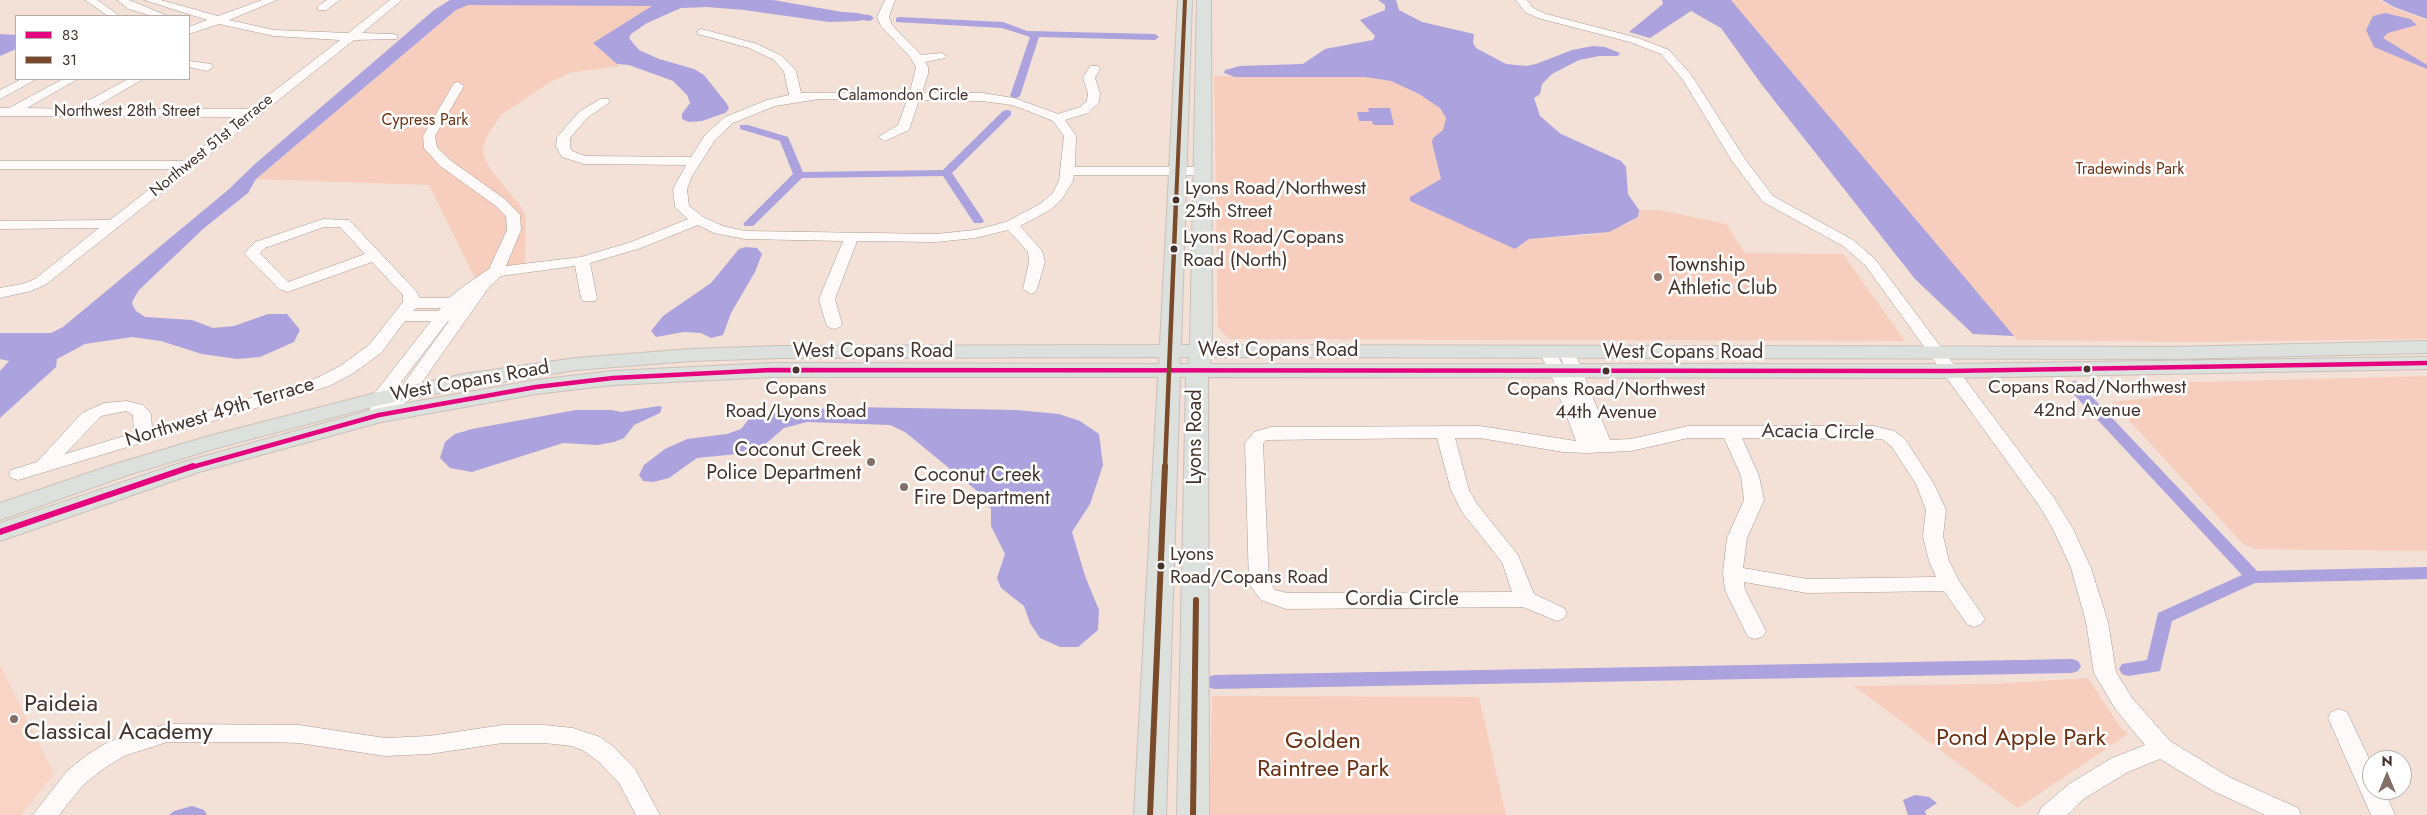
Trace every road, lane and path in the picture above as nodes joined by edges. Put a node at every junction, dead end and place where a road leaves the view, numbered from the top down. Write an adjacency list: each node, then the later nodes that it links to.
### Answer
1 (90, 0): 15 (street)
2 (122, 0): 14 (street)
3 (148, 0): 14 (street)
4 (191, 0): 14 (street)
5 (254, 0): 16 (street)
6 (272, 0): 16 (street)
7 (335, 0): 13 (street)
8 (397, 0): 18 (street, Northwest 51st Terrace)
9 (890, 0): 21 (street)
10 (1185, 0): 42 (main road, Lyons Road)
11 (1204, 0): 43 (main road, Lyons Road)
12 (1521, 0): 60 (street)
13 (322, 8)
14 (166, 12)
15 (113, 15)
16 (197, 24): 18 (street); 18 (street)
17 (702, 32): 32 (street)
18 (346, 40): 19 (street); 36 (street, Northwest 51st Terrace)
19 (390, 40)
20 (941, 56): 21 (street)
21 (917, 59): 31 (street)
22 (190, 64): 23 (street)
23 (207, 68)
24 (1094, 69): 37 (street)
25 (29, 80): 30 (street)
26 (52, 80): 34 (street)
27 (70, 80): 34 (street)
28 (135, 80): 35 (street)
29 (458, 86): 52 (street)
30 (0, 95)
31 (914, 96): 32 (street, Calamondon Circle); 37 (street, Calamondon Circle); 38 (street)
32 (796, 97): 39 (street, Calamondon Circle)
33 (604, 102): 39 (street)
34 (2, 112): 35 (street, Northwest 28th Street)
35 (76, 112): 36 (street, Northwest 28th Street)
36 (253, 113): 40 (street, Northwest 51st Terrace)
37 (1057, 118): 44 (street, Calamondon Circle)
38 (885, 137)
39 (694, 161): 45 (street, Calamondon Circle)
40 (189, 164): 41 (street); 47 (street, Northwest 51st Terrace)
41 (0, 165)
42 (1178, 167): 43 (street); 44 (street); 61 (main road, Lyons Road)
43 (1201, 167): 62 (main road, Lyons Road)
44 (1069, 168): 48 (street, Calamondon Circle)
45 (698, 220): 49 (street, Calamondon Circle); 51 (street)
46 (0, 224): 47 (street)
47 (114, 224): 54 (street, Northwest 51st Terrace)
48 (1011, 225): 49 (street, Calamondon Circle); 53 (street)
49 (852, 236): 58 (street)
50 (374, 256): 50 (street); 56 (street)
51 (582, 260): 52 (street); 55 (street)
52 (496, 272): 57 (street); 57 (street)
53 (1031, 290)
54 (0, 293)
55 (589, 298)
56 (406, 310): 57 (street); 70 (street, Northwest 49th Terrace)
57 (453, 312): 66 (street); 67 (street)
58 (834, 324)
59 (2427, 346): 60 (main road, West Copans Road)
60 (1935, 352): 63 (main road, West Copans Road); 65 (street)
61 (1168, 360): 62 (main road, West Copans Road); 66 (main road, West Copans Road); 67 (main road, West Copans Road); 86 (main road, Lyons Road)
62 (1199, 361): 63 (main road, West Copans Road); 87 (main road, Lyons Road)
63 (1562, 362): 65 (main road, West Copans Road); 71 (street)
64 (2427, 363): 65 (main road, West Copans Road)
65 (1949, 372): 83 (street)
66 (404, 394): 67 (main road, West Copans Road)
67 (379, 407): 74 (main road, West Copans Road); 75 (main road, West Copans Road)
68 (1444, 432): 71 (street, Cordia Circle); 78 (street); 78 (street, Cordia Circle)
69 (1730, 432): 71 (street, Acacia Circle); 76 (street, Acacia Circle); 77 (street, Acacia Circle)
70 (143, 436): 72 (street, Northwest 49th Terrace); 72 (street)
71 (1595, 447)
72 (44, 466): 73 (street, Northwest 49th Terrace)
73 (18, 474)
74 (0, 512)
75 (0, 532)
76 (1733, 573): 77 (street); 81 (street, Acacia Circle)
77 (1950, 584): 80 (street, Acacia Circle)
78 (1525, 599): 79 (street, Cordia Circle)
79 (1557, 613)
80 (1974, 619)
81 (1755, 631)
82 (2339, 718): 90 (street)
83 (2162, 748): 88 (street); 89 (street)
84 (45, 815): 85 (street)
85 (648, 815)
86 (1150, 815)
87 (1193, 815)
88 (2050, 815)
89 (2288, 815)
90 (2382, 815)

